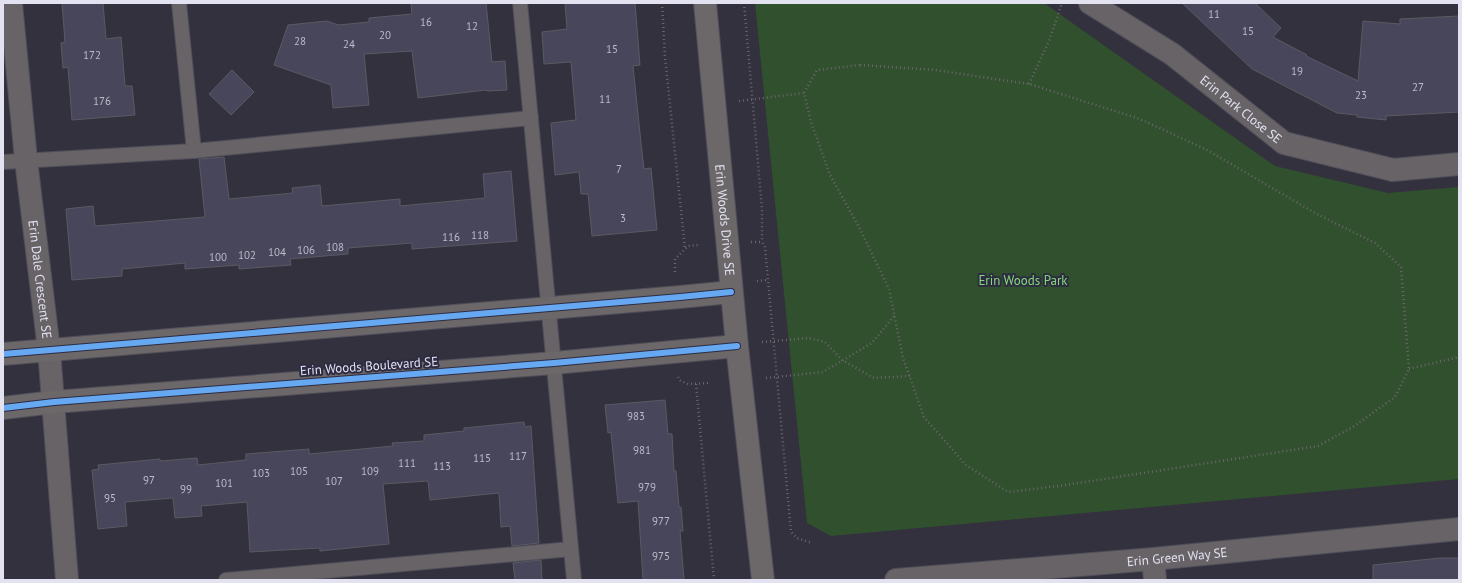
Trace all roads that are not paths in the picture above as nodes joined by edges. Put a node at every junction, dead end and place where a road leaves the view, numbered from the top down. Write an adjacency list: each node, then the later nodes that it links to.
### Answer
1 (10, 3): 8 (street, Erin Dale Crescent SE)
2 (179, 3): 7 (lane)
3 (520, 3): 6 (lane)
4 (705, 3): 11 (street, Erin Woods Drive SE)
5 (1090, 3): 10 (street, Erin Park Close SE)
6 (531, 118): 7 (lane); 12 (lane)
7 (194, 151): 8 (lane)
8 (26, 160): 9 (lane); 14 (street, Erin Dale Crescent SE)
9 (3, 162)
10 (1459, 164)
11 (731, 292): 12 (street); 13 (street, Erin Woods Drive SE)
12 (548, 308): 14 (street); 16 (lane)
13 (736, 346): 16 (street, Erin Woods Boulevard SE); 25 (street, Erin Woods Drive SE)
14 (49, 350): 15 (street); 17 (street, Erin Dale Crescent SE)
15 (3, 354)
16 (554, 363): 17 (street, Erin Woods Boulevard SE); 20 (lane)
17 (54, 402): 18 (street, Erin Woods Boulevard SE); 22 (street, Erin Dale Crescent SE)
18 (3, 408)
19 (1459, 529): 21 (street, Erin Green Way SE)
20 (571, 550): 23 (lane); 24 (lane)
21 (1154, 570): 26 (street, Erin Green Way SE)
22 (67, 580)
23 (226, 580)
24 (574, 580)
25 (763, 580)
26 (896, 580)

